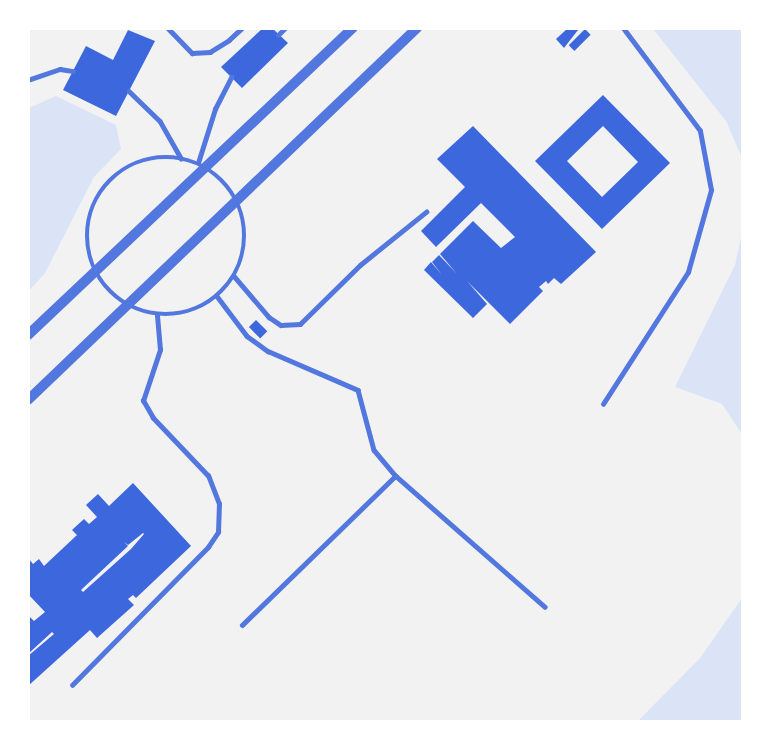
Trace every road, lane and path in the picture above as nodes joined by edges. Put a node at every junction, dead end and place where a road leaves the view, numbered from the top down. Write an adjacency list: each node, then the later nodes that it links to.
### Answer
1 (168, 28): 2 (lane)
2 (242, 28)
3 (285, 28): 7 (lane)
4 (353, 28): 13 (street)
5 (417, 28): 14 (street)
6 (623, 28): 23 (lane)
7 (278, 35)
8 (73, 70): 10 (lane)
9 (231, 76): 13 (lane)
10 (28, 80)
11 (129, 91): 12 (lane)
12 (181, 158): 13 (lane); 16 (lane)
13 (202, 165): 14 (lane); 16 (street)
14 (238, 202): 17 (lane); 19 (street)
15 (426, 212): 17 (lane)
16 (95, 272): 19 (lane); 21 (street)
17 (234, 276): 18 (lane)
18 (217, 296): 20 (lane); 24 (lane)
19 (127, 306): 20 (lane); 22 (street)
20 (157, 315): 27 (lane)
21 (28, 335)
22 (28, 400)
23 (603, 404)
24 (396, 476): 25 (lane); 26 (lane)
25 (544, 607)
26 (243, 625)
27 (72, 685)

